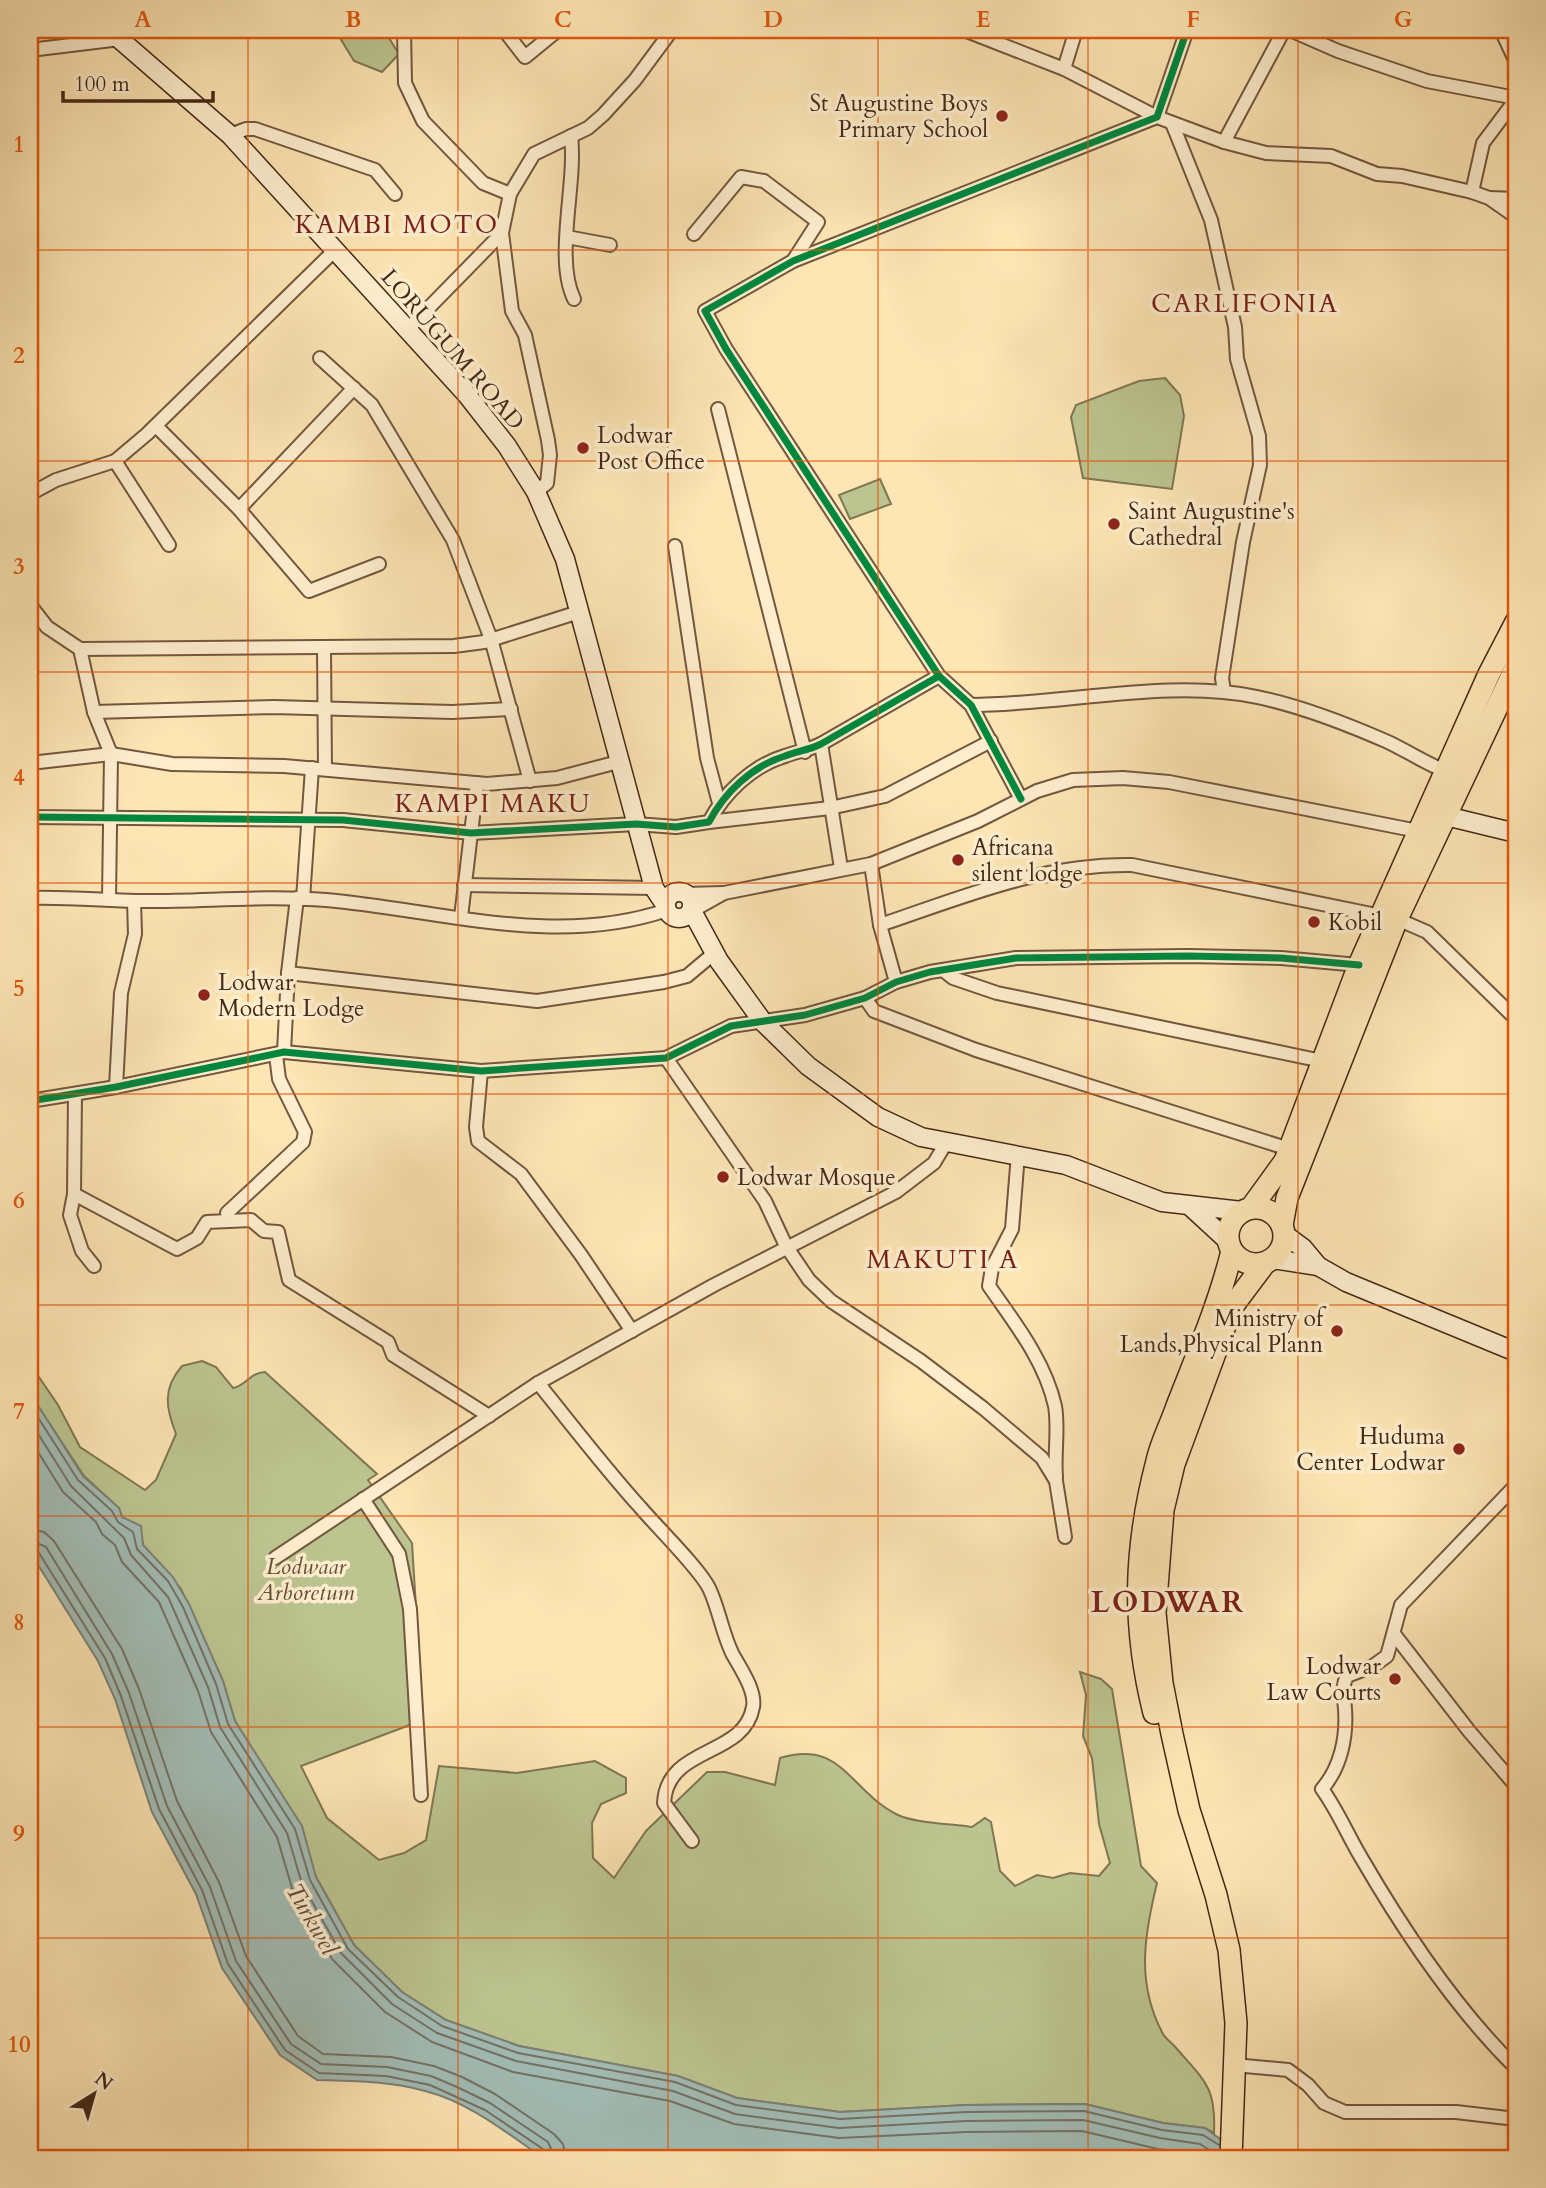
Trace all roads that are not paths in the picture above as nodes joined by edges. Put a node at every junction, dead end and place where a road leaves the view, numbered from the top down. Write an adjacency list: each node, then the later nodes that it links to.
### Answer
1 (404, 30): 24 (street)
2 (504, 30): 3 (street)
3 (558, 30)
4 (672, 30): 20 (street)
5 (964, 30): 12 (street)
6 (1076, 30): 15 (street)
7 (1187, 30): 17 (street)
8 (1284, 30): 21 (street)
9 (1290, 30): 16 (street)
10 (1501, 30): 14 (street)
11 (114, 34): 13 (street); 19 (main road, LORUGUM ROAD)
12 (996, 35): 15 (street)
13 (30, 50)
14 (1516, 62)
15 (1064, 69): 17 (street)
16 (1516, 98): 22 (street)
17 (1157, 117): 18 (street); 33 (street)
18 (1172, 123): 21 (street); 55 (street)
19 (230, 135): 23 (street); 32 (main road, LORUGUM ROAD)
20 (571, 136): 24 (street); 30 (street)
21 (1224, 142): 22 (street)
22 (1472, 192): 25 (street)
23 (395, 194)
24 (510, 194): 28 (street)
25 (1489, 198): 26 (street); 27 (street)
26 (1516, 199)
27 (1516, 217)
28 (502, 233): 35 (street); 41 (street)
29 (694, 234): 33 (street)
30 (567, 237): 31 (street); 34 (street)
31 (610, 245)
32 (333, 252): 35 (main road, LORUGUM ROAD); 39 (street)
33 (793, 261): 54 (street)
34 (574, 299)
35 (408, 329): 41 (main road, LORUGUM ROAD)
36 (320, 358): 37 (street)
37 (354, 388): 43 (street); 50 (street)
38 (718, 408): 62 (street)
39 (156, 426): 40 (street); 43 (street)
40 (115, 461): 42 (street); 44 (street)
41 (536, 492): 48 (main road, LORUGUM ROAD)
42 (30, 494)
43 (239, 509): 46 (street)
44 (169, 545)
45 (675, 546): 71 (street)
46 (379, 564)
47 (30, 605): 52 (street)
48 (579, 612): 50 (street); 64 (main road, LORUGUM ROAD)
49 (1516, 621): 67 (highway)
50 (491, 639): 51 (street); 58 (street)
51 (324, 648): 52 (street); 57 (street)
52 (80, 649): 59 (street)
53 (1516, 667): 75 (highway)
54 (939, 676): 56 (street); 61 (street)
55 (1224, 692): 56 (street); 67 (street)
56 (971, 705): 60 (street)
57 (326, 709): 58 (street); 59 (street); 66 (street)
58 (512, 709): 68 (street)
59 (94, 712): 63 (street)
60 (991, 741): 70 (street); 72 (street)
61 (821, 744): 62 (street); 72 (street)
62 (805, 752): 71 (street)
63 (111, 754): 65 (street); 66 (street); 74 (street)
64 (622, 761): 68 (street); 78 (main road, LORUGUM ROAD)
65 (30, 763)
66 (319, 769): 69 (street); 76 (street)
67 (1445, 771): 79 (highway)
68 (530, 781): 69 (street)
69 (477, 783): 80 (street)
70 (1021, 799): 79 (street); 83 (street)
71 (719, 803): 77 (street)
72 (830, 808): 77 (street); 84 (street)
73 (30, 817): 74 (street)
74 (110, 817): 76 (street); 89 (street)
75 (1446, 817): 81 (main road); 95 (highway)
76 (307, 819): 80 (street); 90 (street)
77 (709, 822): 78 (street)
78 (636, 824): 80 (street); 82 (main road, LORUGUM ROAD)
79 (1419, 831): 95 (highway)
80 (471, 833): 85 (street)
81 (1516, 833)
82 (649, 863): 86 (main road); 92 (main road)
83 (871, 863): 84 (street); 96 (street)
84 (841, 868): 87 (street)
85 (464, 885): 86 (street); 94 (street)
86 (654, 888): 92 (main road)
87 (724, 893): 92 (street); 93 (street)
88 (30, 898): 89 (street)
89 (109, 898): 91 (street)
90 (300, 898): 91 (street); 94 (street); 100 (street)
91 (134, 901): 109 (street)
92 (673, 903): 93 (main road); 94 (street); 97 (main road)
93 (692, 911): 97 (main road)
94 (461, 917)
95 (1389, 918): 96 (street); 98 (highway); 103 (street); 119 (highway)
96 (880, 925): 101 (street)
97 (715, 958): 100 (street); 104 (main road)
98 (1359, 965): 99 (street); 107 (highway)
99 (943, 970): 101 (street); 107 (street)
100 (288, 974): 105 (street)
101 (896, 982): 102 (street)
102 (864, 998): 104 (street); 113 (street)
103 (1516, 1018)
104 (763, 1022): 106 (street); 112 (main road)
105 (280, 1054): 108 (street); 109 (street); 118 (street)
106 (666, 1058): 108 (street); 120 (street)
107 (1322, 1061): 113 (highway)
108 (481, 1071): 125 (street)
109 (116, 1087): 110 (street)
110 (75, 1094): 111 (street); 115 (street)
111 (30, 1101)
112 (946, 1143): 114 (main road); 120 (street)
113 (1289, 1149): 117 (highway)
114 (1018, 1154): 116 (main road); 129 (street)
115 (75, 1194): 123 (street); 128 (street)
116 (1191, 1207): 117 (main road); 121 (main road)
117 (1247, 1210): 119 (highway); 121 (highway)
118 (228, 1213)
119 (1283, 1229): 122 (highway); 124 (main road)
120 (786, 1247): 125 (street); 129 (street)
121 (1231, 1247): 122 (highway); 137 (highway)
122 (1269, 1261): 124 (main road); 137 (highway)
123 (94, 1266)
124 (1318, 1266): 126 (main road)
125 (632, 1331): 127 (street)
126 (1516, 1352)
127 (538, 1383): 128 (street); 138 (street)
128 (489, 1416): 131 (street)
129 (1056, 1481): 132 (street)
130 (1516, 1485): 134 (street)
131 (363, 1499): 133 (street); 136 (street)
132 (1065, 1537)
133 (275, 1558)
134 (1394, 1634): 135 (street); 140 (street)
135 (1516, 1786)
136 (421, 1795)
137 (1189, 1810): 139 (highway)
138 (692, 1841)
139 (1234, 2065): 141 (street); 142 (highway)
140 (1516, 2068)
141 (1516, 2119)
142 (1231, 2148)

